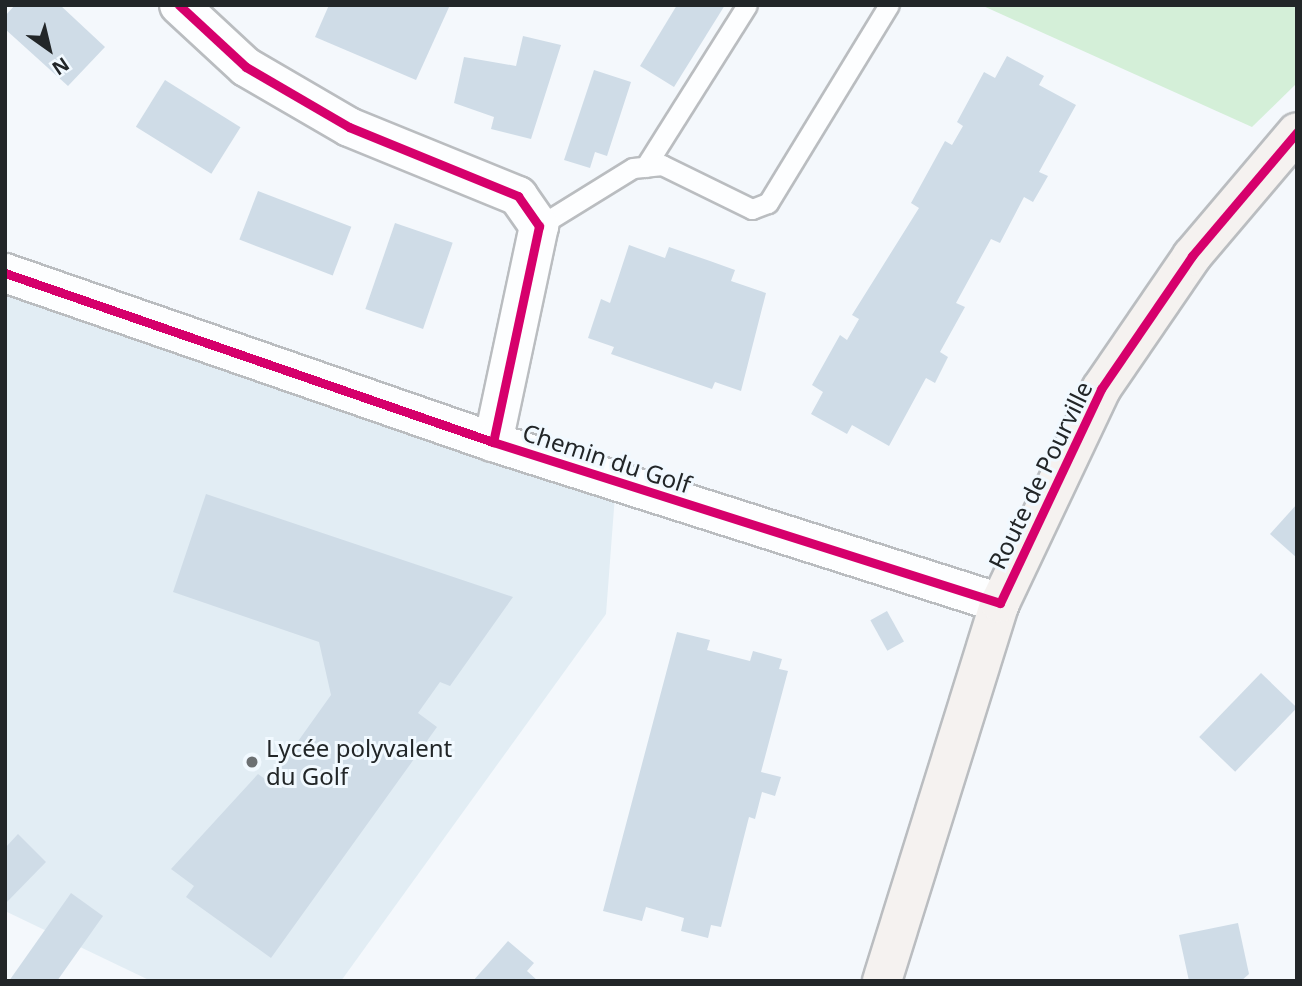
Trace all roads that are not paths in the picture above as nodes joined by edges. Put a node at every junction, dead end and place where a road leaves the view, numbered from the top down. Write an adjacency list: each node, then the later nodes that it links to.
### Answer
1 (179, 5): 6 (street)
2 (747, 5): 5 (lane)
3 (889, 5): 5 (lane)
4 (1297, 132): 9 (main road, Route de Pourville)
5 (645, 167): 6 (lane)
6 (539, 226): 8 (street)
7 (5, 273): 8 (street, Chemin du Golf)
8 (493, 442): 9 (street, Chemin du Golf)
9 (1000, 603): 10 (main road, Route de Pourville)
10 (882, 981)

